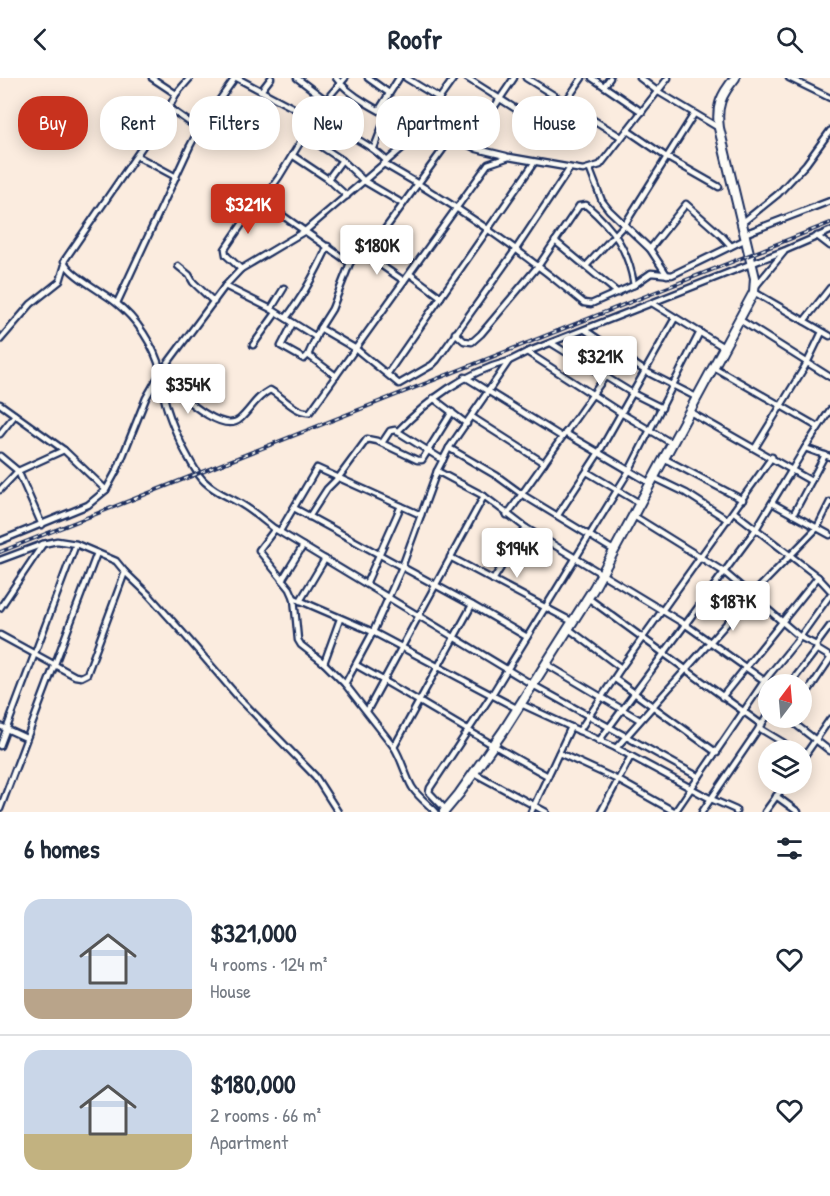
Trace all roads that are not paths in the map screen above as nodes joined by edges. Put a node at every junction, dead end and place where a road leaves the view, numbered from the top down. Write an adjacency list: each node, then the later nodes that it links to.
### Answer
1 (152, 78): 27 (street)
2 (190, 78): 27 (street)
3 (236, 78): 24 (street); 28 (street)
4 (271, 78): 24 (street)
5 (297, 78): 29 (street)
6 (336, 78): 22 (street)
7 (345, 78): 22 (street)
8 (368, 78): 26 (street)
9 (399, 78): 26 (street)
10 (406, 78): 32 (street)
11 (454, 78): 33 (street)
12 (467, 78): 34 (street)
13 (514, 78): 38 (street)
14 (526, 78): 35 (street)
15 (582, 78): 36 (street)
16 (592, 78): 23 (street)
17 (610, 78): 23 (street)
18 (640, 78): 25 (street)
19 (668, 78): 25 (street)
20 (735, 78): 45 (main road)
21 (789, 78): 37 (street)
22 (340, 84): 30 (street); 41 (street)
23 (604, 86): 42 (street)
24 (261, 91): 39 (street)
25 (657, 92): 42 (street); 43 (street)
26 (389, 93): 31 (street)
27 (176, 94)
28 (223, 96)
29 (321, 96)
30 (330, 96)
31 (387, 96)
32 (436, 96)
33 (440, 96)
34 (495, 96)
35 (554, 96)
36 (570, 96)
37 (830, 98)
38 (500, 99): 40 (street)
39 (292, 107)
40 (512, 107)
41 (376, 108)
42 (642, 112): 46 (street)
43 (694, 114): 45 (street); 62 (street)
44 (597, 122): 48 (street)
45 (719, 128): 78 (main road)
46 (627, 130): 48 (street); 62 (street)
47 (830, 130): 78 (street)
48 (621, 137): 67 (street)
49 (364, 142): 51 (street)
50 (376, 143): 51 (street)
51 (374, 148): 64 (street)
52 (141, 150): 60 (street)
53 (189, 150): 68 (street)
54 (295, 150): 59 (street)
55 (327, 150): 63 (street)
56 (400, 150): 64 (street)
57 (441, 150): 71 (street)
58 (481, 150): 61 (street)
59 (292, 155): 69 (street); 74 (street)
60 (137, 156): 68 (street); 96 (street)
61 (509, 157): 65 (street); 77 (street)
62 (668, 158): 72 (street); 79 (street)
63 (342, 160): 69 (street); 70 (street)
64 (385, 163): 70 (street); 71 (street)
65 (534, 163): 66 (street); 80 (street)
66 (570, 168): 67 (street); 90 (street)
67 (590, 170): 79 (street)
68 (176, 177): 112 (street)
69 (328, 178): 73 (street)
70 (364, 181): 73 (street); 76 (street)
71 (418, 183): 76 (street); 77 (street)
72 (718, 188)
73 (347, 196): 81 (street)
74 (262, 201): 81 (street); 100 (street)
75 (830, 201): 85 (street)
76 (403, 204): 93 (street)
77 (457, 209): 80 (street); 101 (street)
78 (742, 223): 85 (main road)
79 (625, 224): 83 (street); 91 (street)
80 (488, 230): 90 (street); 110 (street)
81 (305, 231): 87 (street); 100 (street)
82 (830, 231): 84 (street)
83 (615, 235): 86 (street); 99 (street); 104 (street)
84 (817, 236): 89 (street); 92 (street)
85 (745, 237): 88 (street); 95 (main road)
86 (555, 241): 98 (street); 99 (street)
87 (328, 246): 94 (street); 116 (street)
88 (731, 246): 91 (street); 102 (street)
89 (830, 246)
90 (516, 249): 98 (street); 125 (street)
91 (650, 249): 102 (street)
92 (786, 250): 95 (street); 107 (street)
93 (362, 252): 94 (street); 103 (street)
94 (350, 263): 121 (street)
95 (751, 263): 107 (main road); 113 (street)
96 (65, 265): 112 (street); 128 (street)
97 (178, 266): 111 (street)
98 (539, 266): 109 (street); 125 (street)
99 (586, 266): 109 (street)
100 (241, 269): 105 (street)
101 (410, 274): 103 (street); 110 (street)
102 (667, 274): 104 (street)
103 (404, 281): 132 (street)
104 (634, 285): 109 (street)
105 (225, 286): 111 (street); 114 (street)
106 (284, 288): 114 (street)
107 (755, 289): 118 (main road); 119 (street)
108 (829, 292): 119 (street)
109 (618, 293)
110 (441, 297): 140 (street)
111 (214, 302): 139 (street)
112 (117, 303): 139 (street)
113 (652, 303): 117 (street); 122 (street)
114 (271, 309): 115 (street)
115 (276, 313): 116 (street); 130 (street)
116 (286, 318): 120 (street)
117 (675, 318): 123 (street); 138 (street)
118 (740, 320): 131 (main road); 136 (street)
119 (804, 321): 124 (street)
120 (293, 323): 126 (street); 134 (street)
121 (320, 328): 126 (street); 132 (street)
122 (585, 330): 129 (street); 138 (street)
123 (700, 332): 131 (street); 147 (street)
124 (822, 332): 127 (street); 136 (street)
125 (455, 333): 140 (street)
126 (316, 336): 134 (street)
127 (830, 336)
128 (0, 340)
129 (551, 343): 133 (street); 142 (street)
130 (253, 345)
131 (725, 348): 137 (main road)
132 (356, 349): 140 (street); 141 (street)
133 (527, 352): 135 (street); 150 (street)
134 (308, 355): 141 (street)
135 (509, 361): 144 (street); 148 (street)
136 (807, 363): 143 (street); 154 (street)
137 (715, 368): 152 (main road); 154 (street)
138 (645, 370): 147 (street); 149 (street)
139 (161, 372): 146 (street)
140 (388, 374)
141 (336, 376): 145 (street)
142 (605, 377): 149 (street); 150 (street)
143 (830, 377)
144 (465, 378): 148 (street); 151 (street)
145 (164, 381): 146 (street); 213 (street)
146 (155, 382): 191 (street)
147 (674, 384): 152 (street); 155 (street)
148 (488, 393): 161 (street); 167 (street)
149 (632, 393): 155 (street); 159 (street)
150 (593, 394): 159 (street); 167 (street)
151 (433, 398): 157 (street); 165 (street)
152 (698, 398): 158 (main road)
153 (0, 404): 160 (street)
154 (780, 406): 163 (street); 171 (street)
155 (662, 408): 164 (street)
156 (830, 410): 163 (street)
157 (452, 412): 162 (street); 174 (street)
158 (690, 412): 169 (main road); 171 (street)
159 (621, 413): 164 (street); 175 (street)
160 (15, 415): 166 (street); 173 (street)
161 (472, 417): 162 (street); 181 (street)
162 (467, 424): 170 (street)
163 (818, 427): 172 (street)
164 (651, 430): 169 (street); 185 (street)
165 (397, 432): 168 (street); 174 (street)
166 (0, 434)
167 (563, 435): 175 (street); 181 (street)
168 (382, 443): 174 (street); 187 (street)
169 (673, 444): 179 (main road)
170 (449, 448): 180 (street); 193 (street)
171 (755, 448): 178 (street)
172 (805, 448): 177 (street); 182 (street)
173 (64, 450): 183 (street); 191 (street)
174 (428, 450): 180 (street)
175 (598, 454): 185 (street); 186 (street)
176 (0, 456): 183 (street)
177 (827, 456): 189 (street)
178 (772, 457): 182 (street); 195 (street)
179 (665, 459): 188 (main road); 195 (street)
180 (443, 460): 184 (street)
181 (544, 463): 193 (street)
182 (793, 470): 189 (street); 198 (street)
183 (18, 471): 190 (street); 209 (street)
184 (437, 471): 194 (street); 202 (street)
185 (630, 471): 188 (street); 192 (street)
186 (587, 472): 192 (street); 204 (street)
187 (339, 477): 199 (street); 200 (street); 207 (street)
188 (653, 481): 197 (main road); 208 (street)
189 (811, 481): 205 (street)
190 (0, 490)
191 (106, 490): 209 (street)
192 (618, 490): 197 (street); 214 (street)
193 (523, 495): 203 (street); 204 (street)
194 (484, 496): 203 (street); 225 (street)
195 (743, 500): 201 (street)
196 (830, 502): 211 (street)
197 (641, 504): 206 (main road)
198 (772, 504): 205 (street); 212 (street)
199 (401, 506): 202 (street); 222 (street)
200 (294, 508): 207 (street); 213 (street)
201 (734, 512): 208 (street); 212 (street)
202 (421, 515): 229 (street)
203 (507, 515): 210 (street)
204 (558, 515): 214 (street)
205 (794, 515): 211 (street)
206 (634, 516): 220 (main road); 224 (street)
207 (309, 517): 222 (street)
208 (728, 520): 224 (street)
209 (42, 525): 216 (street)
210 (526, 528): 226 (street); 235 (street)
211 (817, 528): 215 (street); 223 (street)
212 (756, 529): 223 (street); 231 (street)
213 (277, 530): 219 (street); 234 (street)
214 (590, 535): 220 (street); 226 (street)
215 (830, 535)
216 (0, 541)
217 (43, 544): 218 (street); 228 (street); 246 (street)
218 (76, 544): 221 (street); 263 (street)
219 (303, 546): 227 (street); 234 (street)
220 (615, 551): 232 (main road)
221 (97, 553): 230 (street); 268 (street)
222 (378, 555): 229 (street); 236 (street)
223 (788, 555): 233 (street); 239 (street)
224 (702, 556): 231 (street); 247 (street)
225 (450, 557): 235 (street); 237 (street)
226 (575, 558): 232 (street); 245 (street)
227 (325, 559): 236 (street); 243 (street)
228 (0, 560)
229 (402, 567): 237 (street); 240 (street)
230 (125, 572): 268 (street); 332 (street)
231 (724, 572): 239 (street); 252 (street)
232 (602, 575): 242 (main road); 247 (street)
233 (818, 578): 238 (street); 250 (street)
234 (282, 580): 241 (street)
235 (493, 580): 245 (street)
236 (366, 584): 240 (street)
237 (436, 585): 244 (street); 248 (street)
238 (830, 593): 257 (street)
239 (751, 596): 250 (street); 260 (street)
240 (388, 597): 248 (street); 254 (street)
241 (294, 598): 243 (street); 266 (street)
242 (588, 598): 251 (main road); 259 (street)
243 (300, 601): 249 (street)
244 (472, 605): 256 (street); 258 (street)
245 (545, 606): 251 (street); 256 (street)
246 (0, 608)
247 (663, 610): 252 (street); 259 (street)
248 (419, 616): 258 (street); 262 (street)
249 (340, 619): 254 (street); 266 (street)
250 (782, 621): 257 (street); 271 (street)
251 (571, 625): 267 (main road); 273 (street)
252 (686, 625): 260 (street); 264 (street)
253 (830, 626): 261 (street)
254 (373, 632): 262 (street); 269 (street)
255 (0, 635): 263 (street)
256 (527, 637): 272 (street)
257 (800, 637): 261 (street); 275 (street)
258 (454, 638): 270 (street); 272 (street)
259 (644, 638): 264 (street); 273 (street)
260 (709, 643): 271 (street); 274 (street)
261 (817, 647): 265 (street); 276 (street)
262 (402, 648): 270 (street); 279 (street)
263 (34, 652): 268 (street); 304 (street)
264 (665, 654): 274 (street); 283 (street)
265 (830, 658): 282 (street)
266 (324, 663): 280 (street)
267 (546, 664): 281 (main road); 286 (street)
268 (54, 665): 308 (street)
269 (356, 665): 279 (street); 280 (street)
270 (438, 667): 285 (street); 288 (street)
271 (745, 667): 277 (street); 287 (street)
272 (508, 669): 281 (street); 285 (street)
273 (621, 669): 278 (street)
274 (686, 669): 287 (street); 289 (street)
275 (773, 674)
276 (797, 674)
277 (758, 676)
278 (615, 679): 283 (street); 286 (street)
279 (385, 681): 288 (street); 292 (street)
280 (345, 684): 292 (street)
281 (534, 685): 290 (main road); 294 (street)
282 (812, 685)
283 (634, 692): 289 (street); 291 (street)
284 (758, 693): 293 (street)
285 (491, 696): 290 (street); 305 (street)
286 (603, 697): 291 (street); 294 (street)
287 (723, 697): 293 (street)
288 (420, 701): 305 (street); 314 (street)
289 (653, 705): 296 (street); 319 (street)
290 (520, 706): 299 (street); 313 (main road)
291 (624, 710): 296 (street); 300 (street)
292 (367, 711): 314 (street)
293 (743, 712): 297 (street); 319 (street)
294 (590, 716): 300 (street); 306 (street)
295 (830, 719): 310 (street)
296 (640, 720): 307 (street)
297 (758, 725)
298 (0, 726): 304 (street)
299 (571, 727): 306 (street); 318 (street)
300 (611, 727): 307 (street); 311 (street)
301 (759, 728): 327 (street)
302 (762, 728): 309 (street)
303 (801, 728): 310 (street)
304 (6, 729): 308 (street); 312 (street)
305 (468, 731): 313 (street); 331 (street)
306 (579, 731): 311 (street)
307 (627, 737): 316 (street); 323 (street)
308 (26, 738): 329 (street)
309 (780, 740)
310 (817, 740): 315 (street); 317 (street)
311 (600, 741): 316 (street)
312 (0, 746)
313 (493, 746): 321 (main road); 322 (street)
314 (394, 747): 333 (street)
315 (812, 747)
316 (616, 748): 320 (street)
317 (830, 751)
318 (559, 753): 322 (street); 324 (street)
319 (717, 753): 323 (street)
320 (631, 756): 324 (street); 325 (street)
321 (474, 773): 328 (street); 331 (main road)
322 (548, 776): 328 (street)
323 (699, 777): 325 (street)
324 (618, 780): 330 (street); 337 (street)
325 (691, 788): 327 (street); 337 (street)
326 (776, 796): 340 (street); 341 (street)
327 (711, 799): 338 (street); 339 (street)
328 (534, 805): 334 (street); 335 (street)
329 (0, 809)
330 (602, 810): 336 (street)
331 (445, 811)
332 (338, 812)
333 (436, 812)
334 (531, 812)
335 (546, 812)
336 (608, 812)
337 (675, 812)
338 (702, 812)
339 (736, 812)
340 (765, 812)
341 (798, 812)

